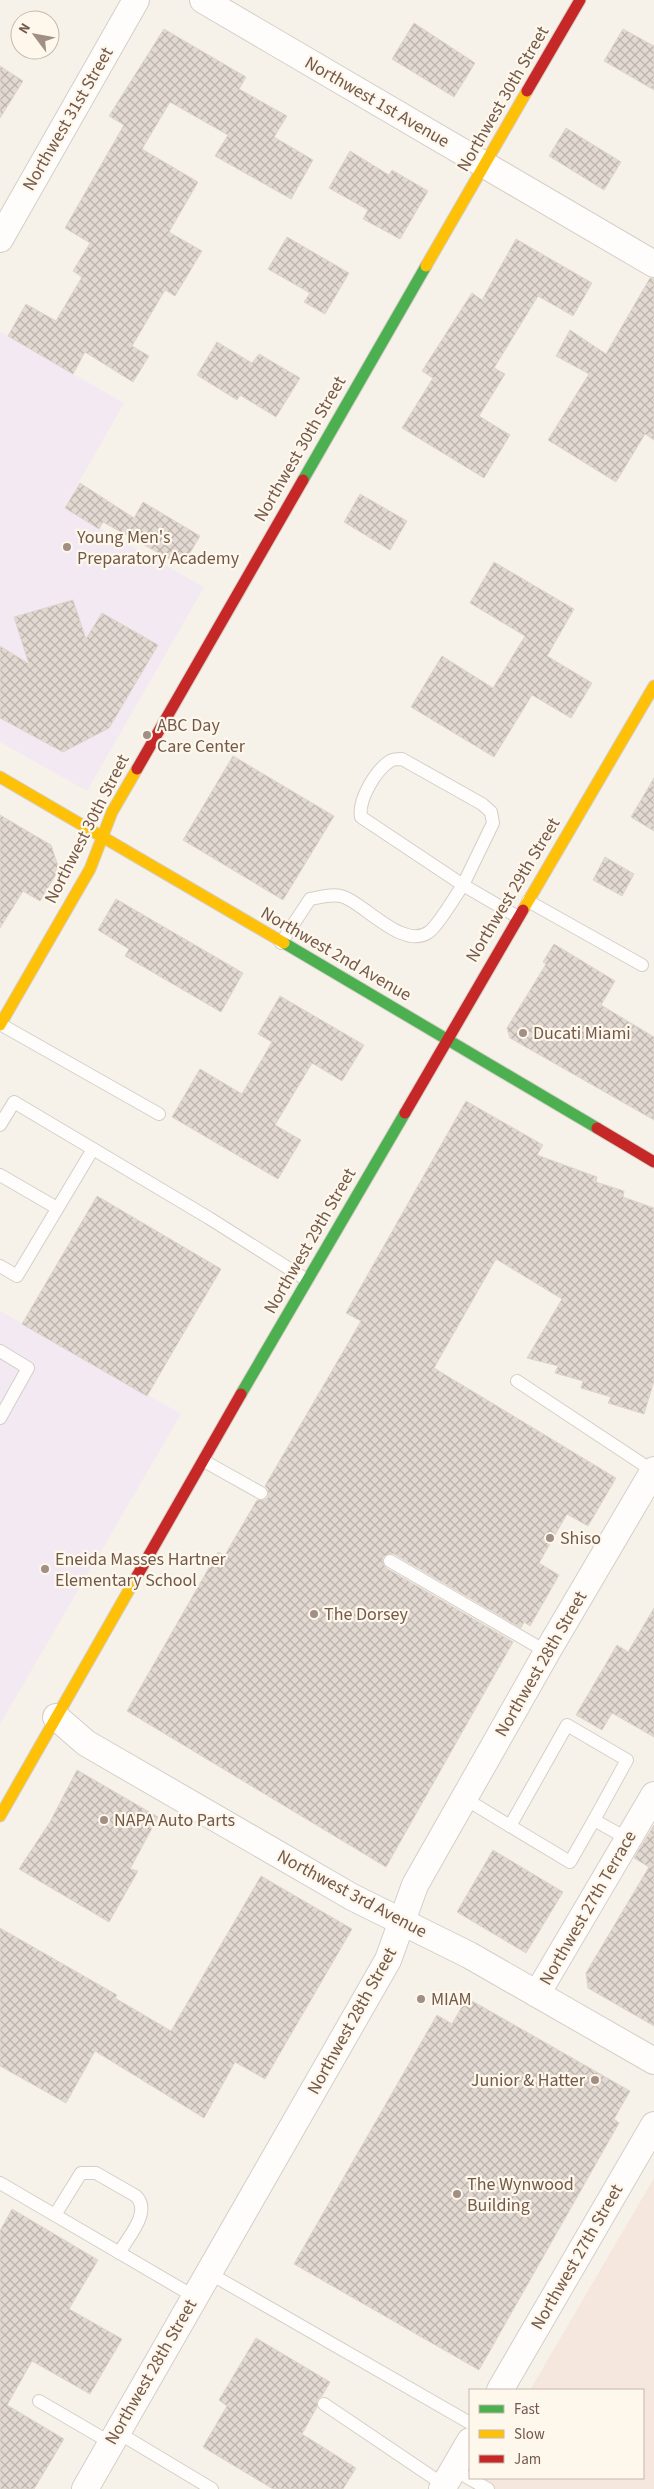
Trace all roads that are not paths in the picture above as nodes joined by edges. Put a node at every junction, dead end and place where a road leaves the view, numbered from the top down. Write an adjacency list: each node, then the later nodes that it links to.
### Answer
1 (136, 0): 5 (street, Northwest 31st Street)
2 (203, 0): 4 (street, Northwest 1st Avenue)
3 (580, 0): 4 (street, Northwest 30th Street)
4 (484, 165): 6 (street, Northwest 1st Avenue); 9 (street, Northwest 30th Street)
5 (0, 239)
6 (654, 264)
7 (653, 691): 11 (street, Northwest 29th Street)
8 (0, 777): 9 (street, Northwest 2nd Avenue)
9 (102, 837): 13 (street, Northwest 2nd Avenue); 15 (street, Northwest 30th Street)
10 (463, 885): 10 (lane); 12 (lane); 13 (lane)
11 (528, 902): 12 (street, Northwest 29th Street); 14 (lane)
12 (518, 917): 16 (street, Northwest 29th Street)
13 (281, 943): 16 (street, Northwest 2nd Avenue)
14 (642, 965)
15 (0, 1025): 17 (lane)
16 (447, 1038): 20 (street, Northwest 2nd Avenue); 24 (street, Northwest 29th Street)
17 (159, 1114)
18 (0, 1126): 19 (lane)
19 (93, 1149): 22 (lane); 24 (lane)
20 (654, 1162)
21 (0, 1175): 22 (lane)
22 (58, 1208): 23 (lane)
23 (0, 1266)
24 (307, 1280): 28 (street, Northwest 29th Street)
25 (0, 1352): 27 (lane)
26 (517, 1381): 29 (lane)
27 (0, 1418)
28 (204, 1461): 30 (lane); 33 (street, Northwest 29th Street)
29 (654, 1471): 32 (street, Northwest 28th Street)
30 (261, 1493)
31 (390, 1561): 32 (lane)
32 (547, 1652): 35 (street, Northwest 28th Street)
33 (56, 1717): 36 (street, Northwest 29th Street); 40 (street, Northwest 3rd Avenue)
34 (654, 1795): 39 (street, Northwest 27th Terrace)
35 (464, 1798): 38 (lane); 40 (street, Northwest 28th Street)
36 (0, 1816)
37 (594, 1820): 38 (lane); 38 (lane); 39 (lane)
38 (510, 1826)
39 (628, 1839): 41 (street, Northwest 27th Terrace)
40 (403, 1922): 41 (street, Northwest 3rd Avenue); 47 (street, Northwest 28th Street)
41 (537, 1994): 42 (street, Northwest 3rd Avenue)
42 (654, 2061)
43 (654, 2125): 49 (street, Northwest 27th Street)
44 (0, 2183): 45 (lane)
45 (54, 2215): 46 (lane); 46 (lane)
46 (118, 2253): 48 (lane)
47 (209, 2273): 48 (street, Northwest 28th Street); 52 (lane)
48 (195, 2297): 53 (street, Northwest 28th Street)
49 (501, 2389)
50 (39, 2401): 53 (lane)
51 (324, 2404): 55 (lane)
52 (469, 2422)
53 (114, 2438): 56 (street, Northwest 28th Street); 57 (lane)
54 (469, 2443): 55 (street)
55 (447, 2481): 58 (lane)
56 (85, 2489)
57 (212, 2489)
58 (488, 2489)

